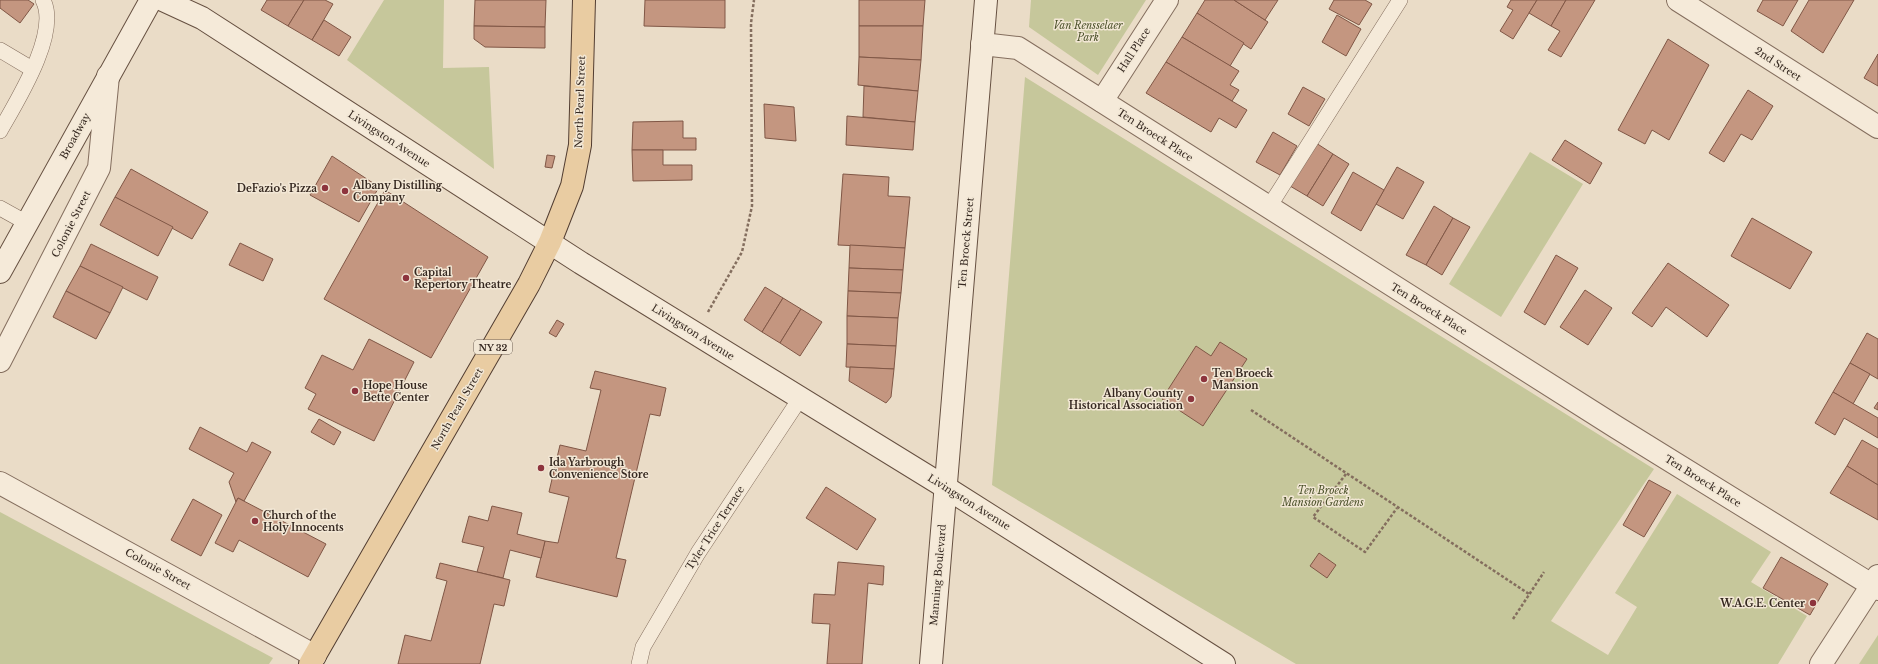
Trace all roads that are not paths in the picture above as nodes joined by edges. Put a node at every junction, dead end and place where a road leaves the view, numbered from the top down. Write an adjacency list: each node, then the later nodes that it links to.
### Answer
1 (43, 0): 11 (lane)
2 (151, 0): 12 (street, Broadway)
3 (163, 0): 19 (street, Livingston Avenue)
4 (584, 0): 19 (main road, North Pearl Street / NY 32)
5 (986, 0): 9 (street, Ten Broeck Street)
6 (1167, 0): 13 (street, Hall Place)
7 (1400, 0): 17 (lane)
8 (1678, 0): 14 (street, 2nd Street)
9 (982, 44): 13 (street, Ten Broeck Place); 24 (street, Ten Broeck Street)
10 (0, 50): 11 (lane)
11 (32, 69): 15 (lane)
12 (108, 76): 18 (street, Broadway); 21 (street, Colonie Street)
13 (1102, 101): 17 (street, Ten Broeck Place)
14 (1878, 127)
15 (0, 131)
16 (0, 208): 18 (lane)
17 (1269, 208): 25 (street, Ten Broeck Place)
18 (27, 223): 20 (street, Broadway)
19 (550, 242): 22 (street, Livingston Avenue); 26 (main road, North Pearl Street / NY 32)
20 (0, 272)
21 (0, 361)
22 (801, 397): 24 (street, Livingston Avenue); 27 (lane, Tyler Trice Terrace)
23 (0, 484): 26 (street, Colonie Street)
24 (945, 487): 28 (street, Manning Boulevard); 29 (street, Livingston Avenue)
25 (1876, 583): 30 (street)
26 (313, 660)
27 (639, 664)
28 (930, 664)
29 (1224, 664)
30 (1821, 664)

